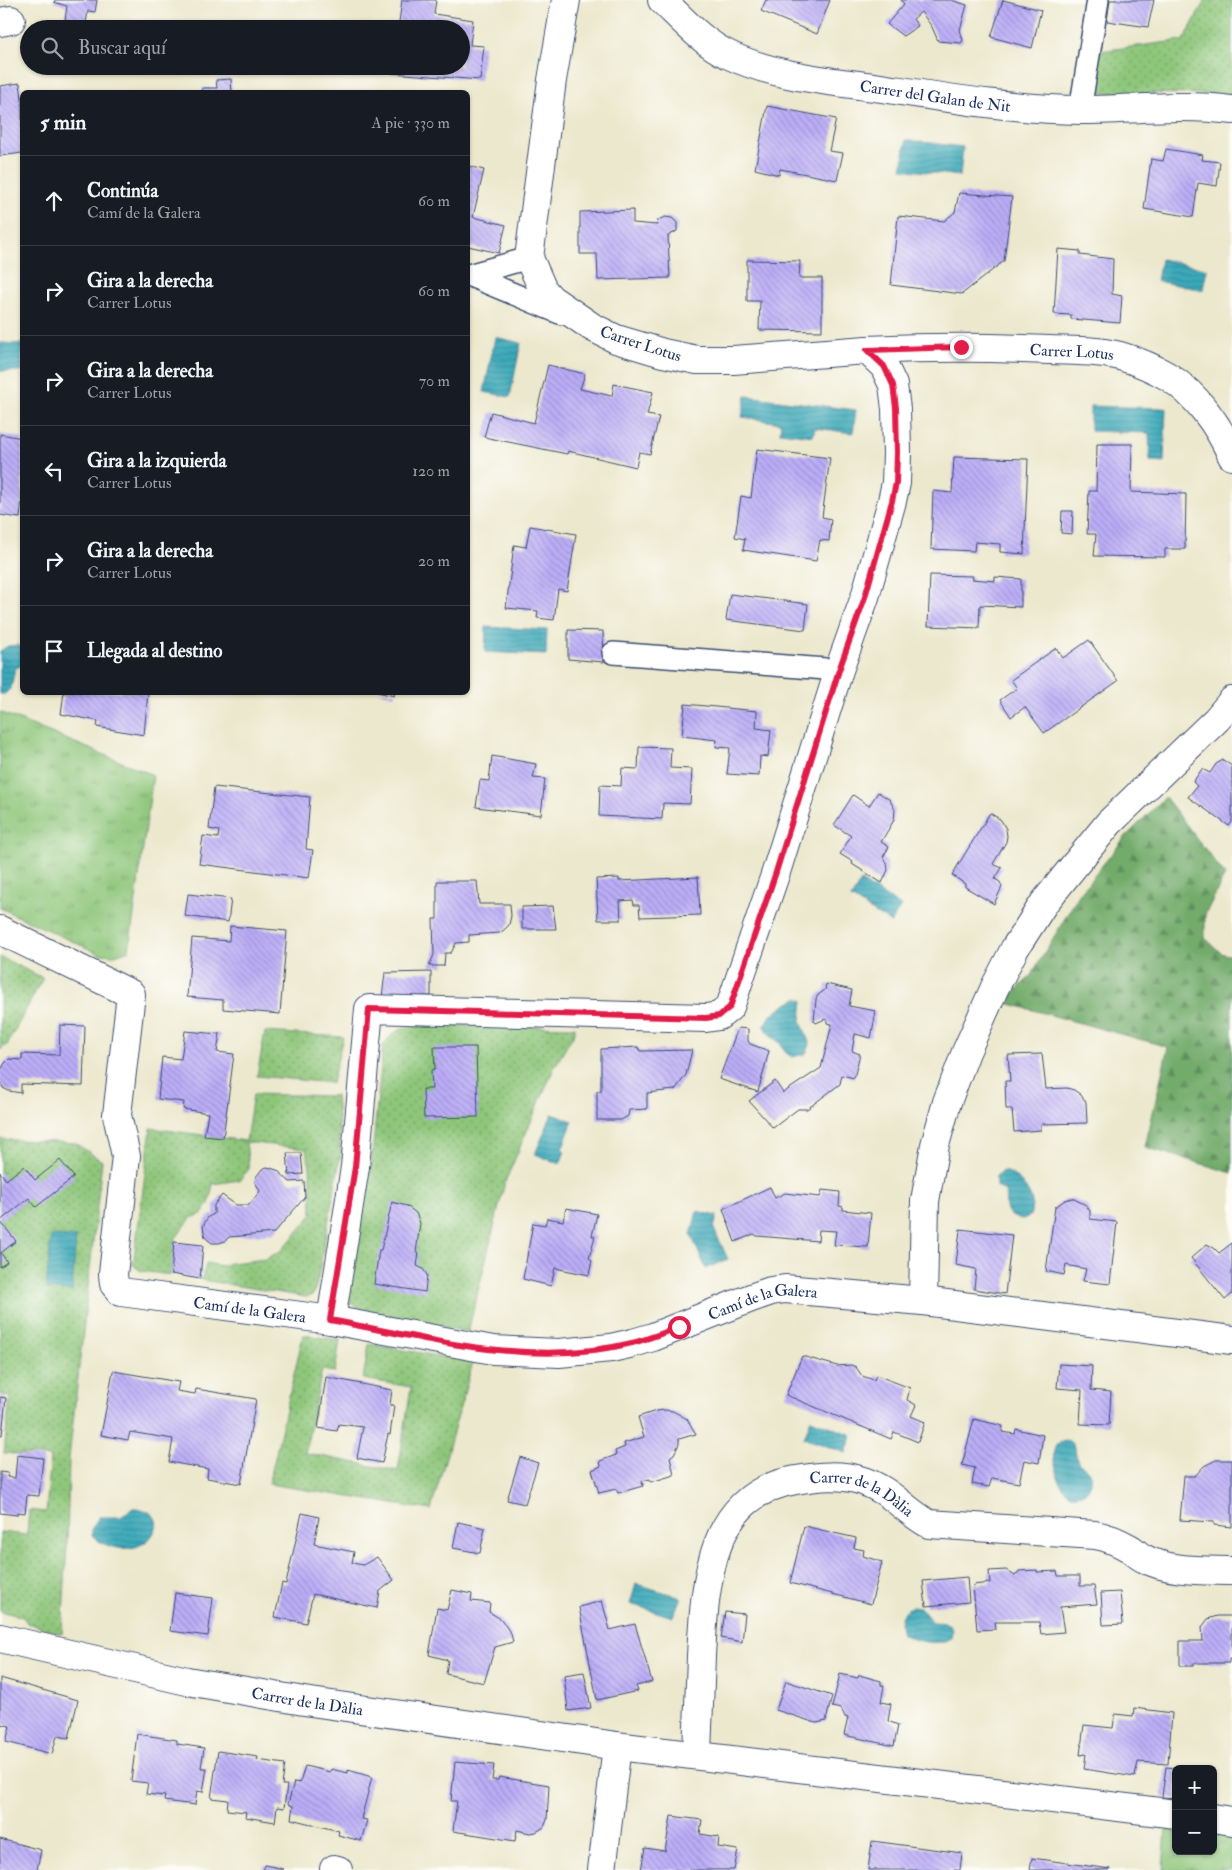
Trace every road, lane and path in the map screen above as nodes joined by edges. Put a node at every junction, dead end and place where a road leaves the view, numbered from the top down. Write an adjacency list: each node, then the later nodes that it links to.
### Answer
1 (566, 0): 6 (street)
2 (662, 0): 4 (street, Carrer del Galan de Nit)
3 (1098, 0): 4 (lane)
4 (1080, 110): 5 (street, Carrer del Galan de Nit)
5 (1232, 110)
6 (528, 258): 7 (lane); 9 (street, Carrer Lotus)
7 (470, 274)
8 (470, 276): 9 (lane)
9 (592, 327): 10 (street, Carrer Lotus)
10 (867, 350): 11 (street, Carrer Lotus); 13 (street)
11 (1232, 456)
12 (613, 653): 13 (lane)
13 (839, 670): 17 (street)
14 (1232, 701): 16 (street)
15 (0, 930): 17 (street, Camí de la Galera)
16 (923, 1301): 17 (street, Camí de la Galera); 18 (street, Camí de la Galera)
17 (330, 1320)
18 (1232, 1340)
19 (1232, 1571): 22 (street, Carrer de la Dàlia)
20 (0, 1638): 21 (street, Carrer de la Dàlia)
21 (617, 1746): 22 (street, Carrer de la Dàlia); 26 (street)
22 (697, 1754): 23 (street, Carrer de la Dàlia)
23 (1172, 1813)
24 (1217, 1819): 25 (street)
25 (1232, 1821)
26 (602, 1870)

